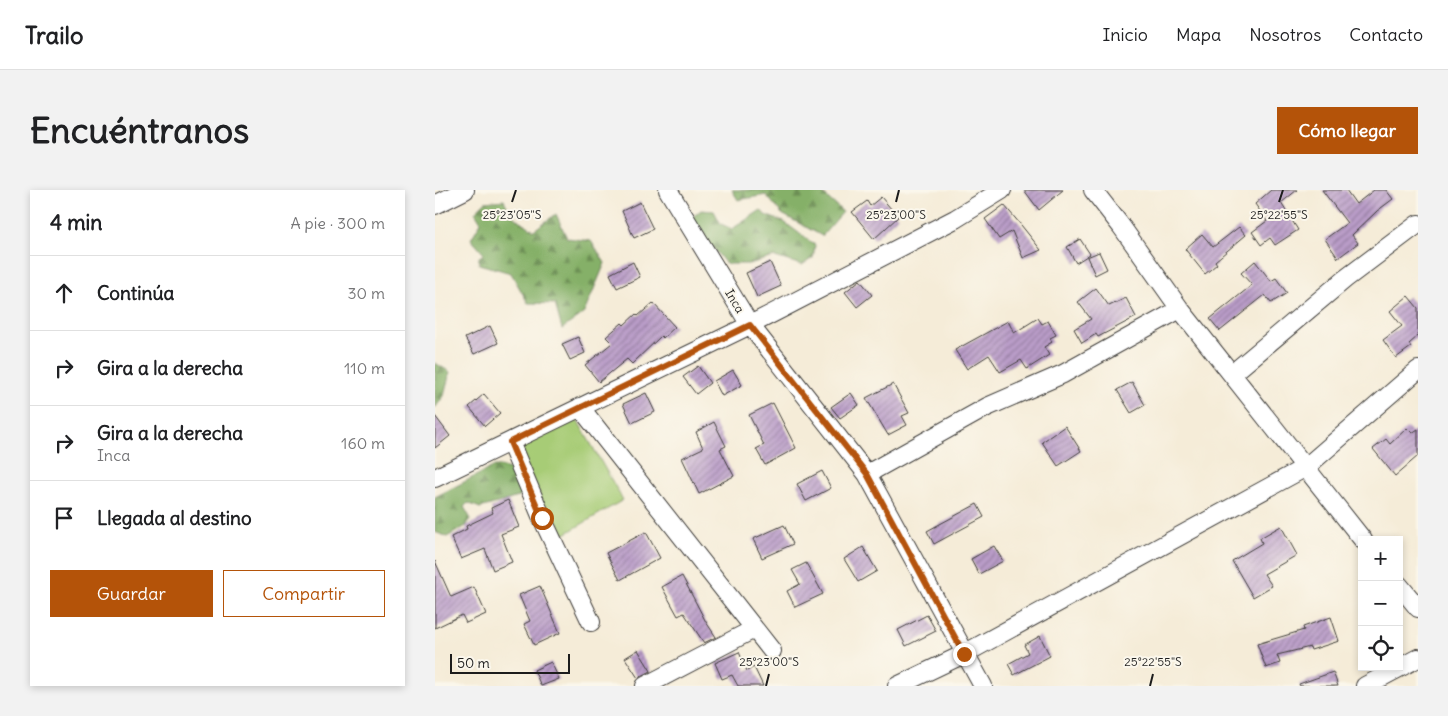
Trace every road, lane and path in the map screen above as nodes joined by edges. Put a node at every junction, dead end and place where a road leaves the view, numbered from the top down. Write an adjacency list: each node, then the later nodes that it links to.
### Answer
1 (465, 190): 5 (street)
2 (668, 190): 8 (street, Inca)
3 (1002, 190): 8 (street)
4 (1093, 190): 7 (street)
5 (435, 205)
6 (1418, 224): 10 (street)
7 (1180, 309): 10 (street); 14 (street)
8 (750, 325): 11 (street); 14 (street, Inca)
9 (1418, 370): 13 (street)
10 (1232, 374): 13 (street)
11 (580, 407): 12 (street); 20 (street)
12 (510, 442): 15 (street); 19 (street)
13 (1305, 467): 16 (street); 22 (street)
14 (867, 474): 22 (street, Inca)
15 (435, 478)
16 (1360, 536)
17 (1403, 590): 18 (street)
18 (1418, 608)
19 (591, 622)
20 (754, 629): 21 (street); 24 (street)
21 (772, 651)
22 (964, 654): 25 (street); 26 (street, Inca)
23 (1418, 658): 27 (street)
24 (645, 686)
25 (897, 686)
26 (983, 686)
27 (1365, 686)

